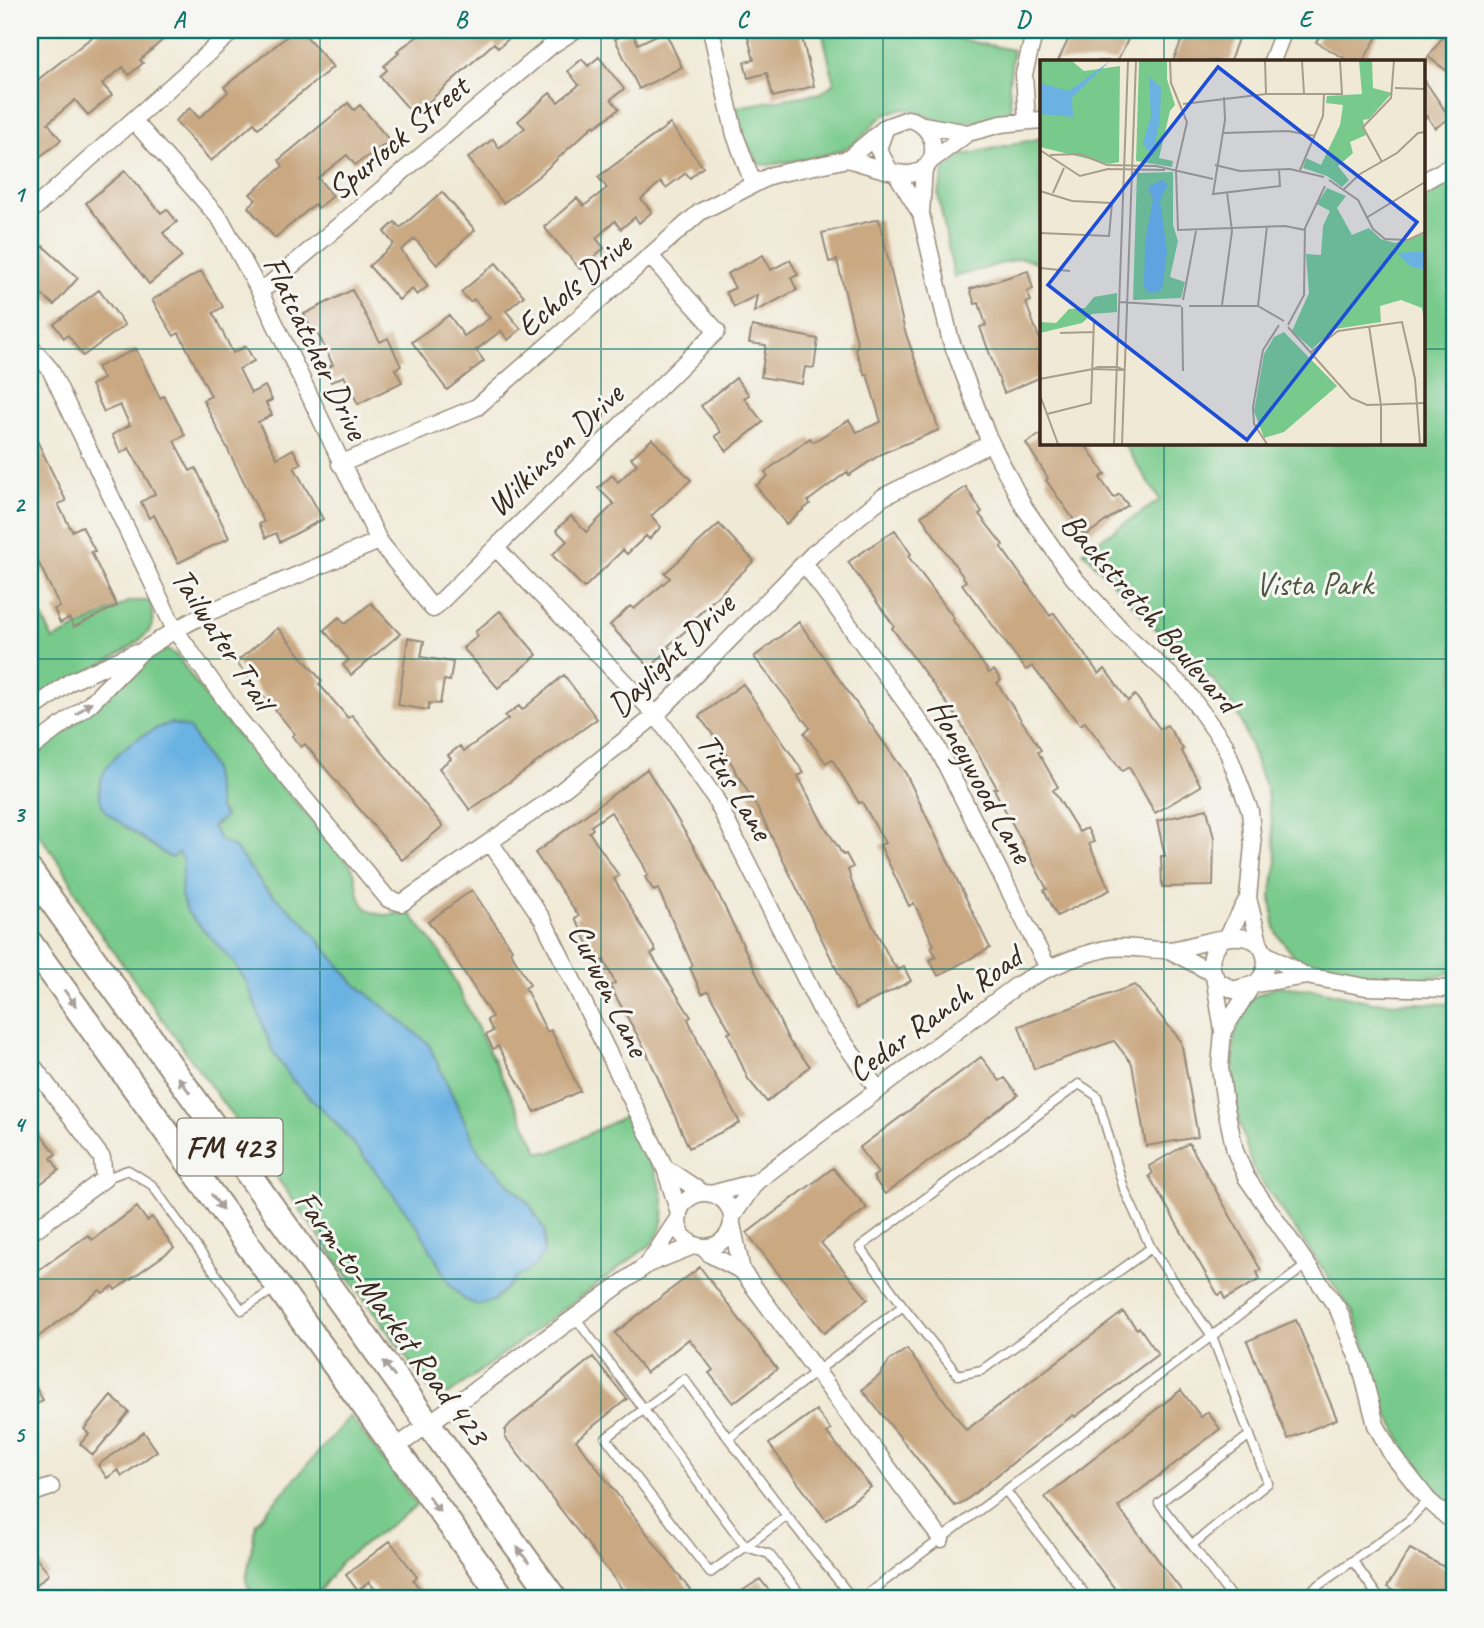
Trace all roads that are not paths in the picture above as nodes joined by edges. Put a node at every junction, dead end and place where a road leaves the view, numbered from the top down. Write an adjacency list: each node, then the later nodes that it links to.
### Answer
1 (234, 30): 7 (street)
2 (575, 30): 21 (street, Spurlock Street)
3 (711, 30): 17 (street)
4 (1035, 30): 8 (street)
5 (1284, 30): 6 (street)
6 (1272, 60)
7 (133, 120): 18 (street); 21 (street, Flatcatcher Drive)
8 (1034, 120): 11 (street)
9 (923, 125): 10 (street); 11 (street); 14 (street)
10 (886, 127): 12 (street, Echols Drive); 15 (street)
11 (968, 133): 14 (street)
12 (848, 159): 15 (street, Echols Drive); 17 (street, Echols Drive)
13 (1454, 164): 16 (street)
14 (927, 165): 15 (street); 19 (street, Backstretch Boulevard)
15 (893, 171): 19 (street, Backstretch Boulevard)
16 (1424, 182)
17 (753, 183): 20 (street, Echols Drive)
18 (30, 212)
19 (921, 214): 23 (street, Backstretch Boulevard)
20 (650, 256): 24 (street, Echols Drive); 26 (street, Wilkinson Drive)
21 (259, 290): 24 (street, Flatcatcher Drive)
22 (30, 346): 29 (street, Tailwater Trail)
23 (991, 443): 27 (street, Daylight Drive); 36 (street, Backstretch Boulevard)
24 (340, 464): 25 (street, Flatcatcher Drive)
25 (379, 541): 28 (street, Flatcatcher Drive); 29 (street)
26 (496, 548): 28 (street, Wilkinson Drive); 32 (street, Titus Lane)
27 (804, 563): 32 (street, Daylight Drive); 42 (street, Honeywood Lane)
28 (433, 609)
29 (176, 630): 30 (street); 37 (street, Tailwater Trail)
30 (142, 651): 31 (street); 33 (street, one-way to 30)
31 (30, 711)
32 (656, 715): 34 (street, Daylight Drive); 49 (street, Titus Lane)
33 (30, 749)
34 (490, 842): 37 (street, Daylight Drive); 50 (street, Curwen Lane)
35 (30, 871): 68 (main road, Farm-to-Market Road 423 / FM 423, one-way to 35)
36 (1248, 898): 38 (street, Backstretch Boulevard); 40 (street, Backstretch Boulevard)
37 (388, 899)
38 (1224, 939): 40 (street); 41 (street, Cedar Ranch Road); 43 (street)
39 (30, 943): 62 (main road, FM 423, one-way to 62)
40 (1262, 949): 44 (street); 45 (street)
41 (1169, 950): 42 (street, Cedar Ranch Road); 43 (street, Cedar Ranch Road)
42 (1047, 966): 49 (street, Cedar Ranch Road)
43 (1213, 974): 45 (street); 47 (street)
44 (1306, 976): 45 (street); 46 (street)
45 (1253, 986): 47 (street)
46 (1454, 989)
47 (1223, 1031): 60 (street)
48 (30, 1062): 51 (street)
49 (878, 1090): 52 (street, Cedar Ranch Road)
50 (665, 1168): 53 (street); 54 (street, Curwen Lane)
51 (104, 1179): 56 (street); 62 (lane)
52 (756, 1182): 53 (street, Cedar Ranch Road); 55 (street, Cedar Ranch Road)
53 (707, 1194): 54 (street); 55 (street)
54 (679, 1215): 57 (street); 59 (street)
55 (732, 1221): 57 (street); 61 (street)
56 (30, 1233)
57 (699, 1246): 59 (street); 61 (street)
58 (1151, 1248): 63 (lane); 63 (lane); 65 (lane)
59 (648, 1264): 64 (street)
60 (1308, 1264): 65 (lane); 75 (street)
61 (741, 1271): 66 (street)
62 (278, 1286): 71 (main road, FM 423)
63 (904, 1306): 66 (lane)
64 (575, 1317): 67 (lane); 68 (street)
65 (1212, 1336): 69 (lane); 73 (lane)
66 (816, 1372): 70 (lane); 78 (street)
67 (644, 1411): 70 (lane); 80 (lane); 80 (lane)
68 (428, 1424): 71 (street); 84 (main road, Farm-to-Market Road 423 / FM 423, one-way to 68)
69 (1250, 1435): 79 (lane); 79 (lane)
70 (730, 1437): 76 (lane)
71 (394, 1449): 83 (main road, FM 423, one-way to 83)
72 (51, 1487): 74 (street)
73 (1006, 1490): 78 (lane); 87 (lane)
74 (30, 1494)
75 (1428, 1500): 77 (street); 81 (lane)
76 (788, 1516): 80 (lane); 86 (lane)
77 (1454, 1523)
78 (941, 1539): 82 (lane)
79 (1192, 1545): 88 (lane)
80 (746, 1547): 85 (lane)
81 (1353, 1560): 89 (lane); 90 (lane)
82 (867, 1597)
83 (503, 1598)
84 (554, 1598)
85 (803, 1598)
86 (852, 1598)
87 (1088, 1598)
88 (1232, 1598)
89 (1301, 1598)
90 (1379, 1598)

